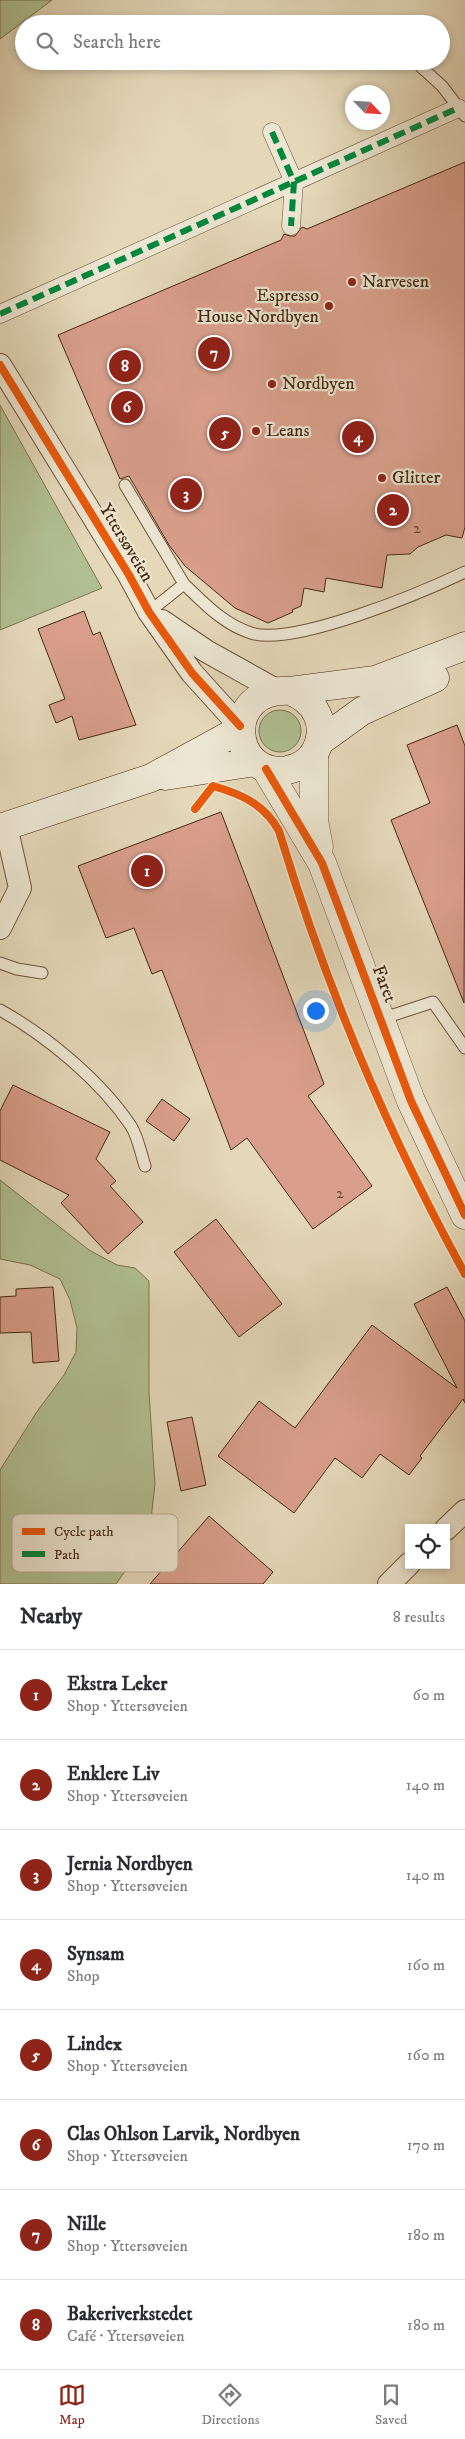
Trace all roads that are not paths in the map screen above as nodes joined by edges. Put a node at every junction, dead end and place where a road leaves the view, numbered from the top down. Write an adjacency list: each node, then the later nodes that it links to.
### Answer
1 (424, 70): 2 (lane)
2 (462, 112): 4 (street)
3 (272, 132): 4 (street)
4 (294, 182): 5 (street); 6 (street)
5 (291, 226)
6 (0, 314)
7 (0, 365): 11 (street, Yttersøveien)
8 (125, 485): 10 (lane)
9 (465, 572): 10 (lane)
10 (184, 584): 11 (lane)
11 (149, 612): 14 (street, Yttersøveien); 15 (street, Yttersøveien)
12 (465, 646): 14 (main road)
13 (465, 666): 16 (main road)
14 (283, 690): 15 (main road); 16 (main road)
15 (240, 728): 17 (main road); 18 (main road)
16 (316, 748): 17 (main road); 20 (main road, Faret)
17 (260, 765): 18 (main road); 20 (main road, Faret)
18 (151, 778): 19 (main road)
19 (3, 827): 21 (street)
20 (322, 863): 25 (main road, Faret)
21 (0, 928)
22 (0, 963): 23 (lane)
23 (42, 973)
24 (0, 1010): 27 (lane)
25 (381, 1019): 26 (lane); 28 (main road, Faret)
26 (465, 1048)
27 (144, 1166)
28 (465, 1215)
29 (465, 1511): 30 (street)
30 (450, 1525)
31 (405, 1568): 32 (street)
32 (389, 1584)

